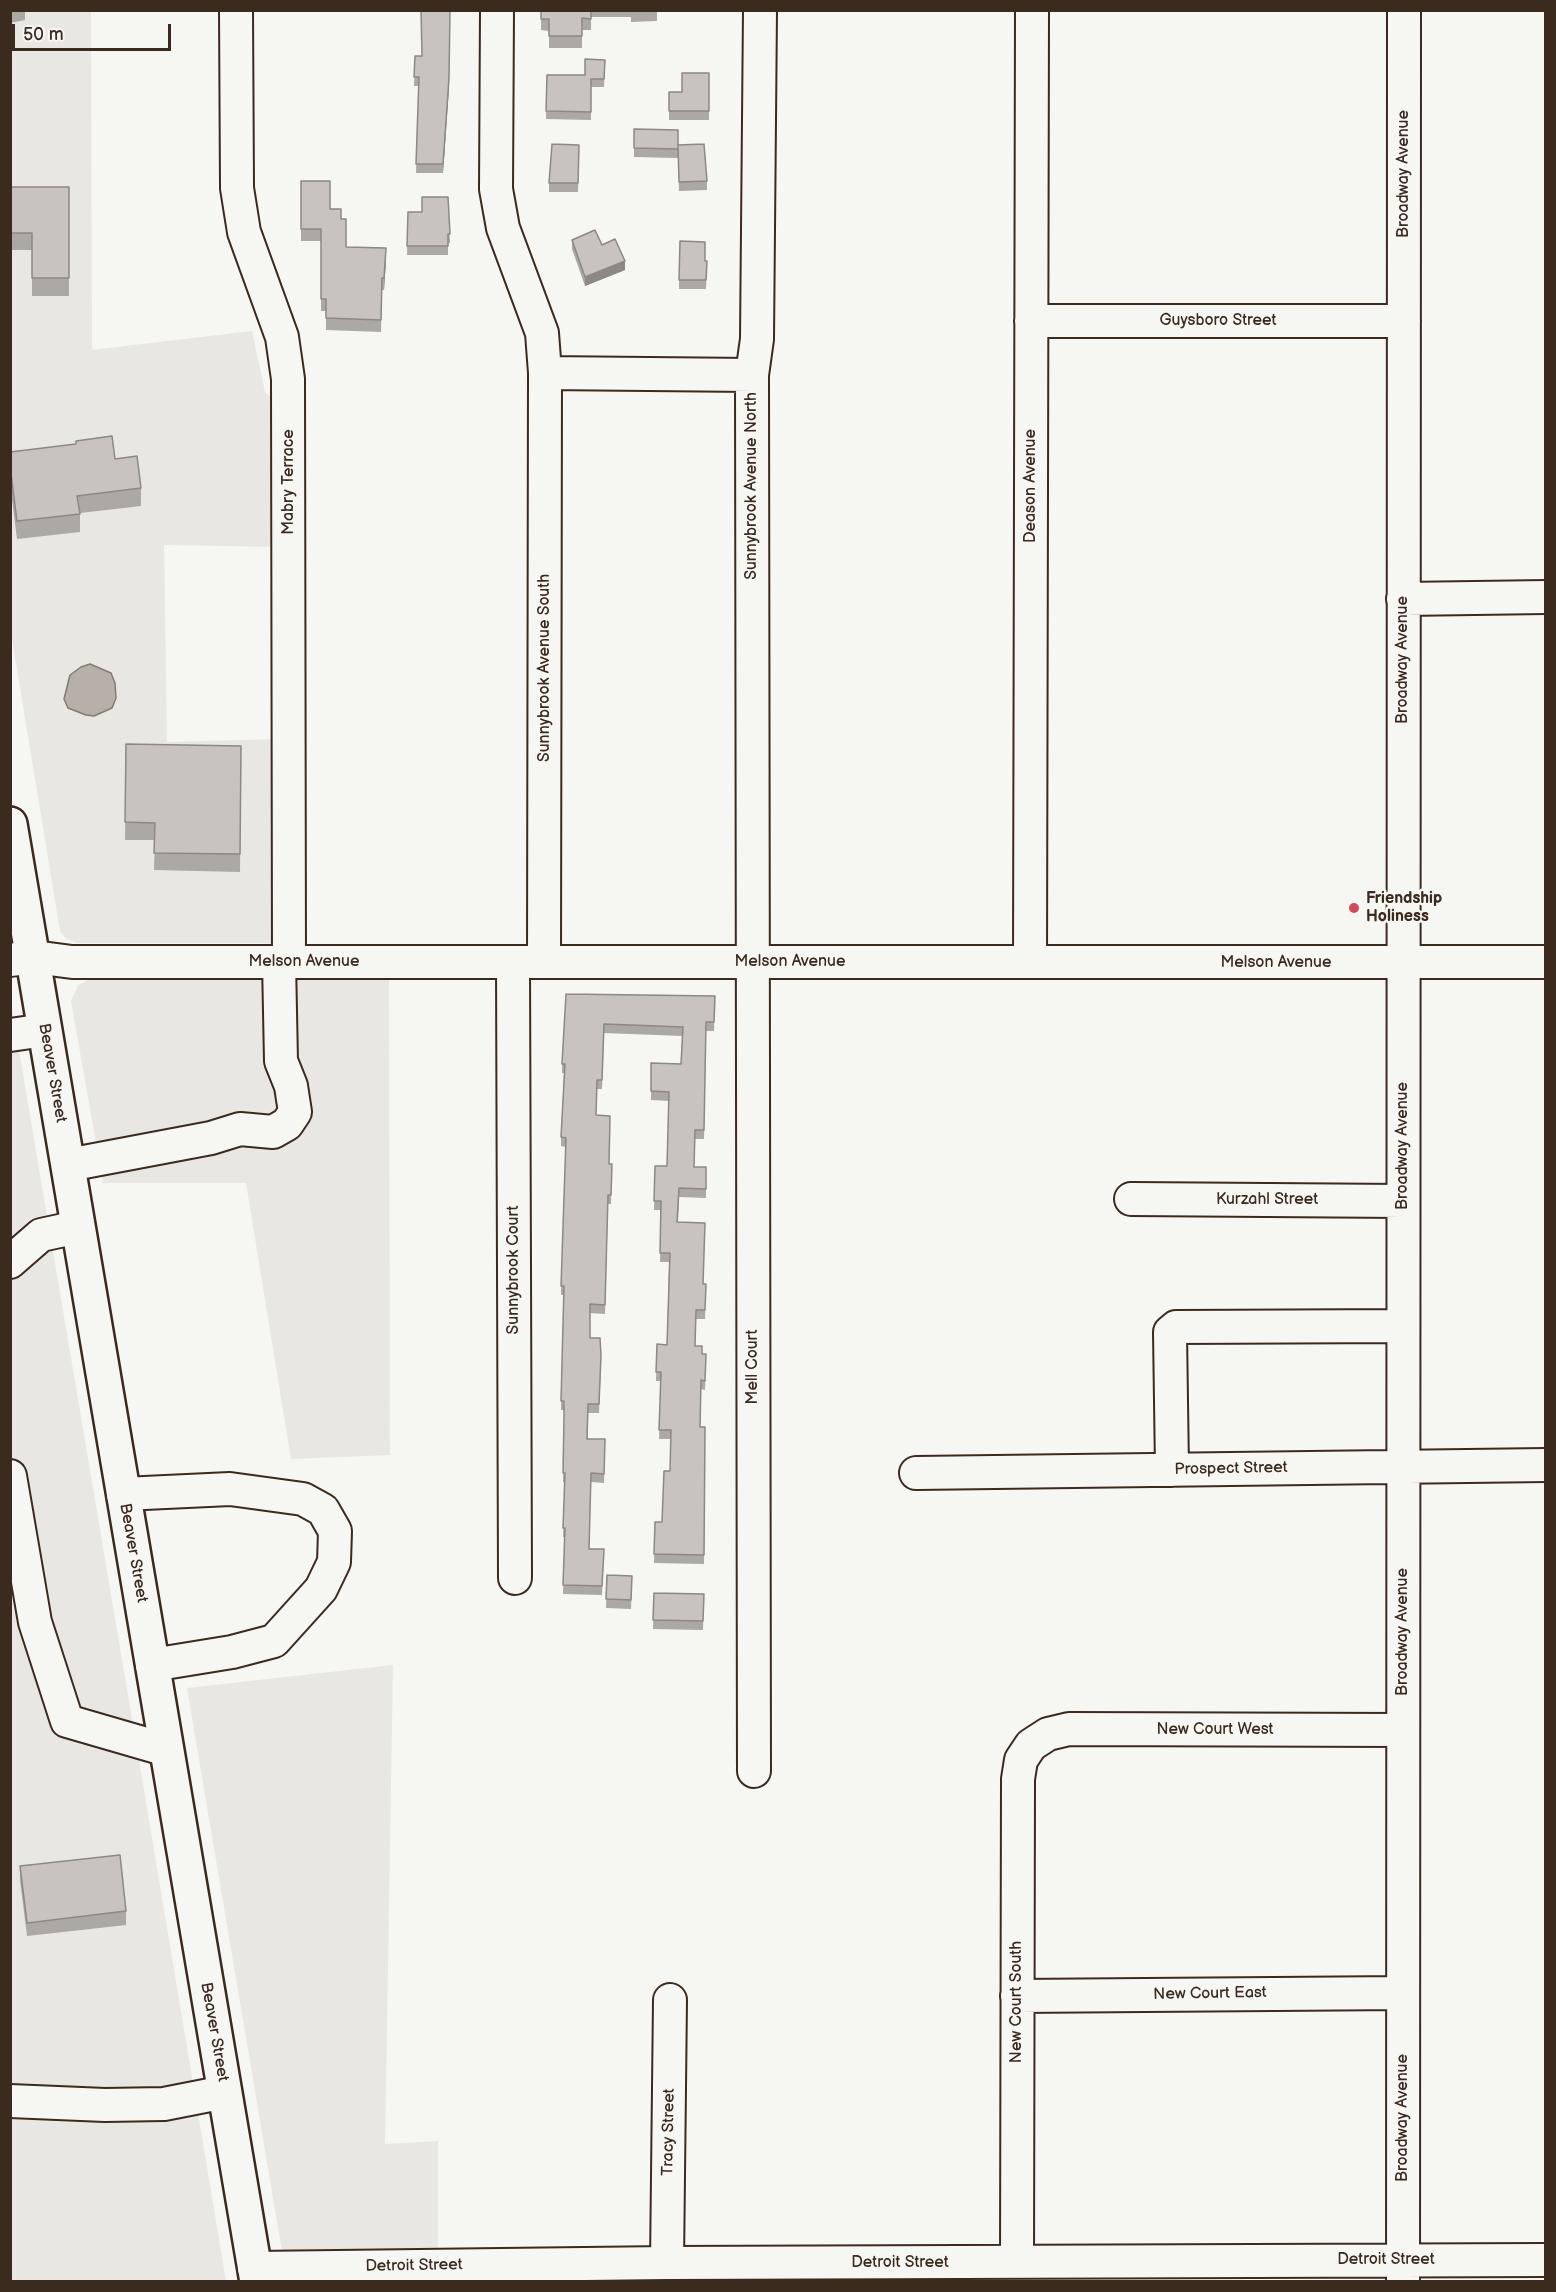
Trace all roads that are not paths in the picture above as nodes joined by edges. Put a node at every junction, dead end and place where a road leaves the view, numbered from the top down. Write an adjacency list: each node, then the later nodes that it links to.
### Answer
1 (237, 10): 14 (street, Mabry Terrace)
2 (497, 10): 8 (street, Sunnybrook Avenue South)
3 (760, 10): 9 (street, Sunnybrook Avenue North)
4 (1032, 10): 6 (street, Deason Avenue)
5 (1404, 10): 7 (street, Broadway Avenue)
6 (1031, 321): 7 (street, Guysboro Street); 17 (street, Deason Avenue)
7 (1404, 321): 11 (street, Broadway Avenue)
8 (545, 373): 9 (street); 15 (street, Sunnybrook Avenue South)
9 (752, 375): 16 (street, Sunnybrook Avenue North)
10 (1545, 597): 11 (street)
11 (1403, 598): 18 (street, Broadway Avenue)
12 (10, 824): 13 (main road, Beaver Street)
13 (22, 959): 14 (street, Melson Avenue); 21 (main road, Beaver Street)
14 (284, 962): 20 (street, Melson Avenue); 23 (street, Mabry Terrace)
15 (544, 962): 16 (street, Melson Avenue); 20 (street, Melson Avenue)
16 (752, 962): 17 (street, Melson Avenue); 40 (street, Mell Court)
17 (1030, 962): 18 (street, Melson Avenue)
18 (1402, 962): 19 (street, Melson Avenue); 25 (street, Broadway Avenue)
19 (1545, 962)
20 (513, 963): 35 (street, Sunnybrook Court)
21 (45, 1030): 22 (street); 23 (main road, Beaver Street)
22 (10, 1035)
23 (68, 1165): 26 (main road, Beaver Street)
24 (1131, 1199): 25 (street, Kurzahl Street)
25 (1403, 1201): 28 (street, Broadway Avenue)
26 (78, 1227): 27 (street); 34 (main road, Beaver Street)
27 (14, 1251)
28 (1403, 1326): 30 (street, Broadway Avenue); 31 (street)
29 (1545, 1465): 30 (street, Prospect Street)
30 (1403, 1466): 31 (street, Prospect Street); 37 (street, Broadway Avenue)
31 (1172, 1470): 32 (street, Prospect Street)
32 (916, 1473)
33 (10, 1476): 39 (street)
34 (123, 1494): 36 (main road, Beaver Street); 36 (street)
35 (515, 1578)
36 (153, 1665): 39 (main road, Beaver Street)
37 (1402, 1730): 38 (street, New Court West); 41 (street, Broadway Avenue)
38 (1031, 1744): 42 (street, New Court South)
39 (166, 1750): 44 (main road, Beaver Street)
40 (754, 1771)
41 (1402, 1993): 42 (street, New Court East); 49 (street, Broadway Avenue)
42 (1017, 1996): 47 (street, New Court South)
43 (670, 2000): 48 (street, Tracy Street)
44 (225, 2092): 45 (street); 50 (main road, Beaver Street)
45 (10, 2101)
46 (1545, 2260): 49 (street, Detroit Street)
47 (1017, 2262): 48 (street, Detroit Street); 49 (street, Detroit Street)
48 (667, 2263): 50 (street, Detroit Street)
49 (1403, 2271)
50 (256, 2275)

